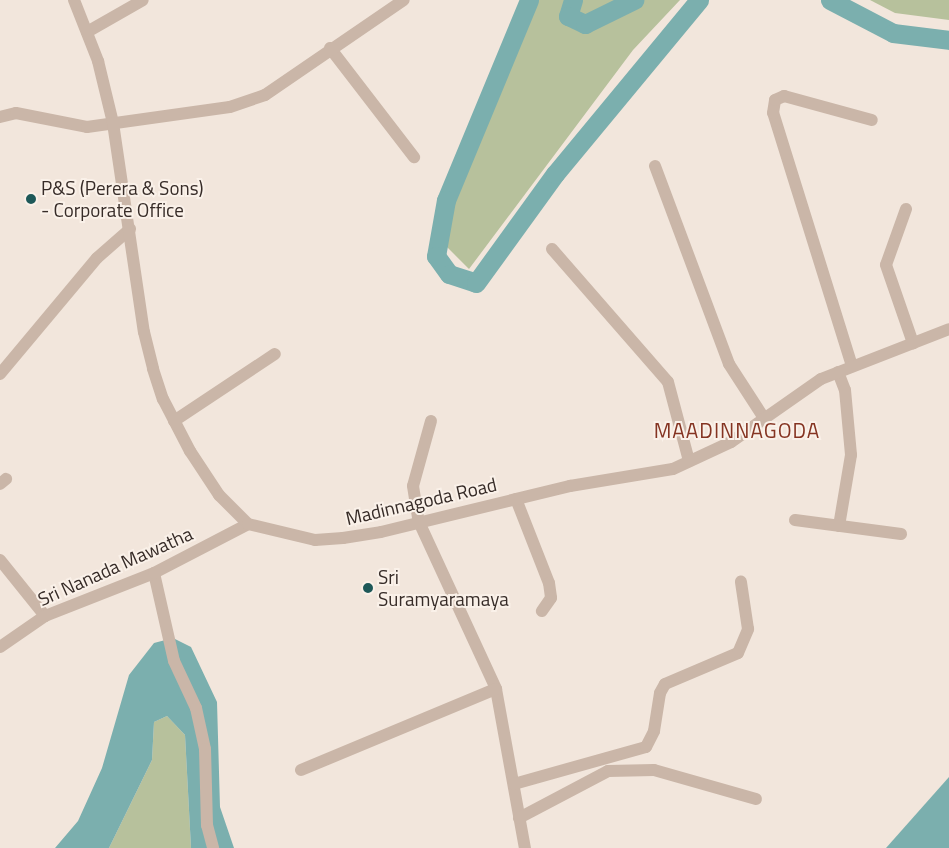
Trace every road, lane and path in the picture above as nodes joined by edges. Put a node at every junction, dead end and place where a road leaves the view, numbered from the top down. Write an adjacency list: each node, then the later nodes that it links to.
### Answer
1 (74, 0): 4 (street)
2 (142, 0): 4 (street)
3 (404, 0): 5 (street)
4 (87, 32): 8 (street)
5 (330, 48): 8 (street); 9 (street)
6 (0, 117): 8 (street)
7 (872, 120): 17 (street)
8 (113, 123): 12 (street)
9 (414, 156)
10 (655, 166): 20 (street)
11 (906, 209): 15 (street)
12 (130, 230): 19 (street); 21 (street)
13 (552, 249): 23 (street)
14 (949, 328): 15 (street, Madinnagoda Road)
15 (913, 343): 17 (street, Madinnagoda Road)
16 (275, 354): 21 (street)
17 (852, 366): 18 (street, Madinnagoda Road)
18 (838, 372): 20 (street, Madinnagoda Road); 28 (street)
19 (0, 374)
20 (764, 418): 23 (street, Madinnagoda Road)
21 (174, 420): 27 (street)
22 (431, 420): 26 (street)
23 (689, 462): 24 (street, Madinnagoda Road)
24 (516, 498): 26 (street, Madinnagoda Road); 33 (street)
25 (795, 520): 28 (street)
26 (419, 522): 27 (street, Madinnagoda Road); 36 (street)
27 (248, 524): 31 (street, Sri Nanada Mawatha)
28 (839, 526): 29 (street)
29 (901, 534)
30 (0, 560): 34 (street)
31 (154, 573): 34 (street, Sri Nanada Mawatha); 41 (street)
32 (741, 582): 38 (street)
33 (542, 611)
34 (45, 616): 35 (street, Sri Nanada Mawatha)
35 (0, 647)
36 (496, 689): 37 (street); 38 (street)
37 (301, 770)
38 (514, 784): 40 (street)
39 (756, 799): 40 (street)
40 (519, 818): 42 (street)
41 (213, 848)
42 (524, 848)

